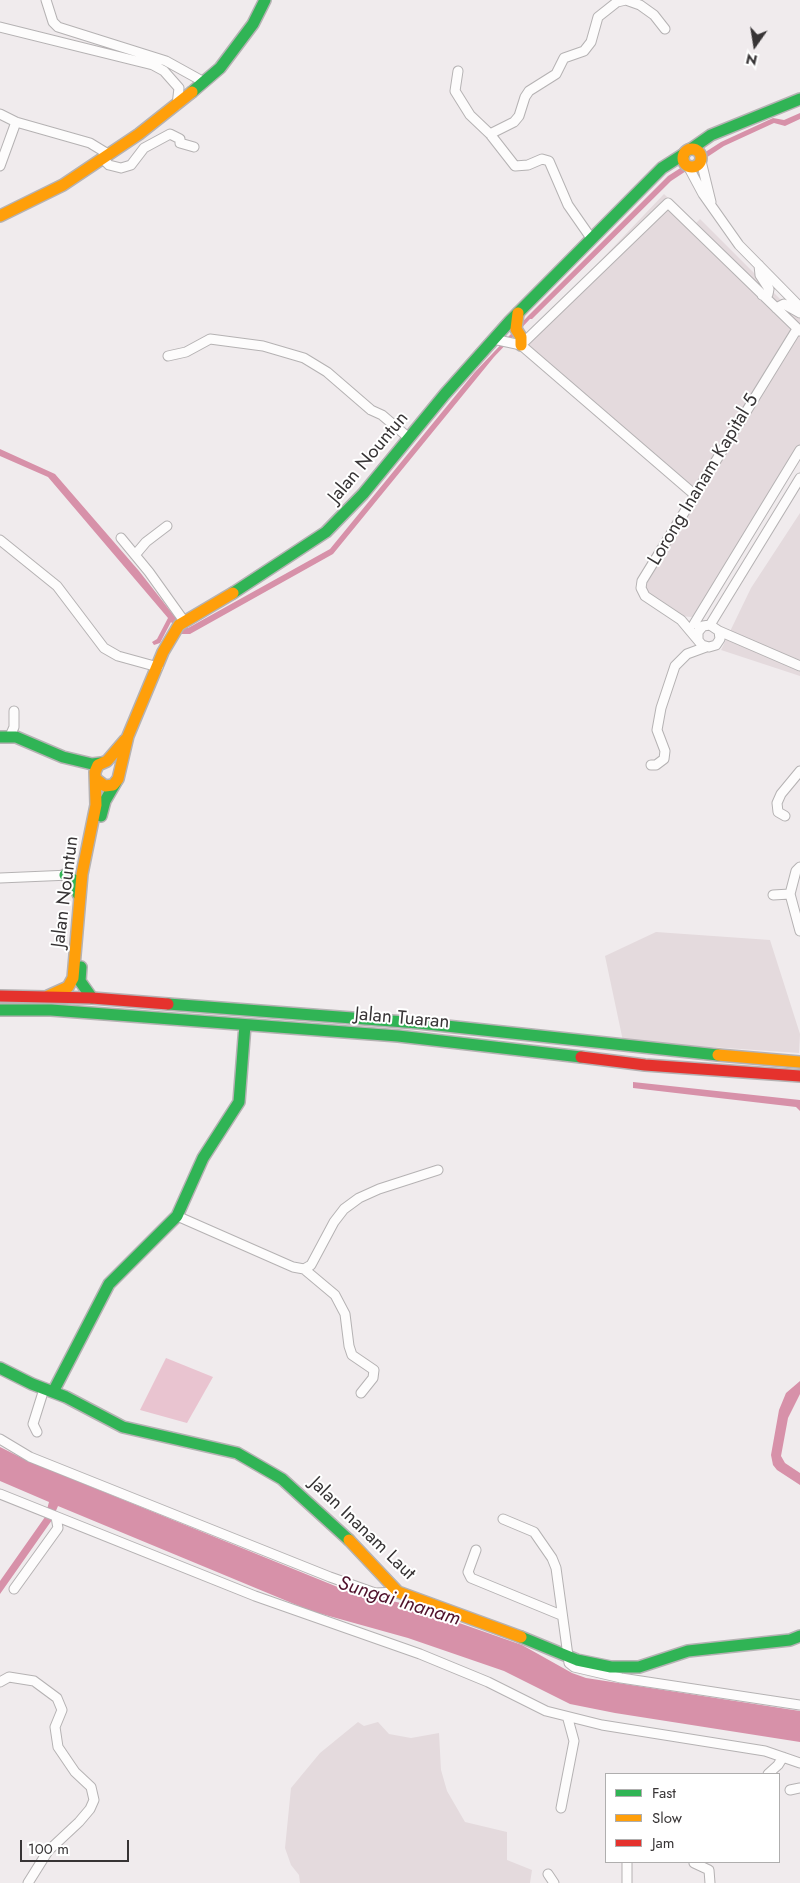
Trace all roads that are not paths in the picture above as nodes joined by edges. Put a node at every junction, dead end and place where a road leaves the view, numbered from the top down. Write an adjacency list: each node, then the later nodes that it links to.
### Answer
1 (46, 0): 7 (street)
2 (265, 0): 7 (street)
3 (626, 0): 5 (street); 12 (street)
4 (0, 27): 9 (street)
5 (666, 29)
6 (458, 72): 12 (street)
7 (204, 82): 9 (street)
8 (800, 99): 15 (street, Jalan Nountun)
9 (177, 105): 14 (street)
10 (0, 114): 11 (street)
11 (16, 122): 14 (street); 16 (street)
12 (490, 134): 19 (street)
13 (194, 147): 14 (street)
14 (105, 156): 18 (street)
15 (692, 158): 17 (street); 17 (street); 19 (street, Jalan Nountun)
16 (0, 166)
17 (712, 207): 20 (street)
18 (0, 216)
19 (591, 238): 25 (street, Jalan Nountun)
20 (759, 265): 21 (street); 22 (street)
21 (781, 289): 23 (street); 24 (street)
22 (762, 295): 23 (street); 29 (street)
23 (772, 305): 26 (street); 27 (street)
24 (800, 307)
25 (518, 313): 28 (street, Jalan Nountun); 29 (street)
26 (800, 313)
27 (799, 330): 34 (street, Lorong Inanam Kapital 5)
28 (493, 339): 29 (street); 31 (street, Jalan Nountun)
29 (520, 345): 34 (street)
30 (168, 356): 31 (street)
31 (409, 438): 40 (street, Jalan Nountun)
32 (800, 450): 41 (street)
33 (800, 478): 41 (street)
34 (696, 495): 39 (street, Lorong Inanam Kapital 5)
35 (167, 526): 38 (street)
36 (121, 538): 38 (street)
37 (0, 540): 47 (street)
38 (135, 555): 40 (street)
39 (681, 620): 41 (street, Lorong Inanam Kapital 5); 44 (street, Lorong Inanam Kapital 5)
40 (184, 621): 47 (street, Jalan Nountun)
41 (703, 625): 42 (street); 44 (street)
42 (719, 632): 43 (street); 45 (street)
43 (731, 638): 45 (street); 46 (street)
44 (698, 639): 45 (street)
45 (709, 647): 52 (street)
46 (800, 666)
47 (158, 667): 49 (street, Jalan Nountun)
48 (14, 711): 50 (street)
49 (128, 736): 51 (street, Jalan Nountun); 55 (street, Jalan Nountun)
50 (3, 738): 51 (street); 54 (street)
51 (102, 763): 54 (street, Jalan Nountun); 55 (street)
52 (651, 765)
53 (800, 770): 56 (street)
54 (95, 777): 55 (street); 58 (street, Jalan Nountun)
55 (118, 777): 57 (street, Jalan Nountun)
56 (785, 816)
57 (100, 821): 61 (street); 69 (street, Jalan Nountun)
58 (84, 861): 60 (street); 61 (street, Jalan Nountun)
59 (800, 867): 63 (street)
60 (62, 874): 61 (street); 62 (street); 65 (street)
61 (82, 874): 65 (street, Jalan Nountun)
62 (0, 878)
63 (790, 894): 64 (street); 66 (street)
64 (773, 896)
65 (80, 906): 68 (street, Jalan Nountun)
66 (800, 931)
67 (0, 996): 68 (street, Jalan Tuaran)
68 (48, 996): 69 (street, Jalan Tuaran)
69 (92, 998): 72 (street, Jalan Tuaran)
70 (0, 1010): 71 (street, Jalan Tuaran)
71 (245, 1025): 73 (street, Jalan Tuaran); 77 (street)
72 (800, 1062)
73 (771, 1072): 74 (street, Jalan Tuaran); 75 (street)
74 (800, 1076)
75 (800, 1083)
76 (438, 1170): 78 (street)
77 (177, 1216): 78 (street); 80 (street)
78 (304, 1269): 81 (street)
79 (0, 1368): 80 (street, Jalan Inanam Laut)
80 (48, 1391): 82 (street); 89 (street, Jalan Inanam Laut)
81 (361, 1393)
82 (37, 1432)
83 (0, 1440): 89 (street)
84 (0, 1494): 85 (street)
85 (56, 1517): 88 (street); 95 (street)
86 (503, 1519): 90 (street)
87 (476, 1550): 90 (street)
88 (14, 1589)
89 (398, 1592): 92 (street, Jalan Inanam Laut)
90 (561, 1615): 92 (street)
91 (800, 1636): 92 (street, Jalan Inanam Laut)
92 (567, 1656): 94 (street)
93 (0, 1682): 105 (street)
94 (800, 1705)
95 (568, 1718): 96 (street); 101 (street)
96 (783, 1757): 97 (street); 98 (street)
97 (800, 1763)
98 (769, 1773)
99 (800, 1788): 100 (street)
100 (790, 1790)
101 (561, 1808)
102 (627, 1863): 107 (street)
103 (694, 1863): 108 (street)
104 (548, 1874): 106 (street)
105 (28, 1883)
106 (554, 1883)
107 (627, 1883)
108 (710, 1883)

